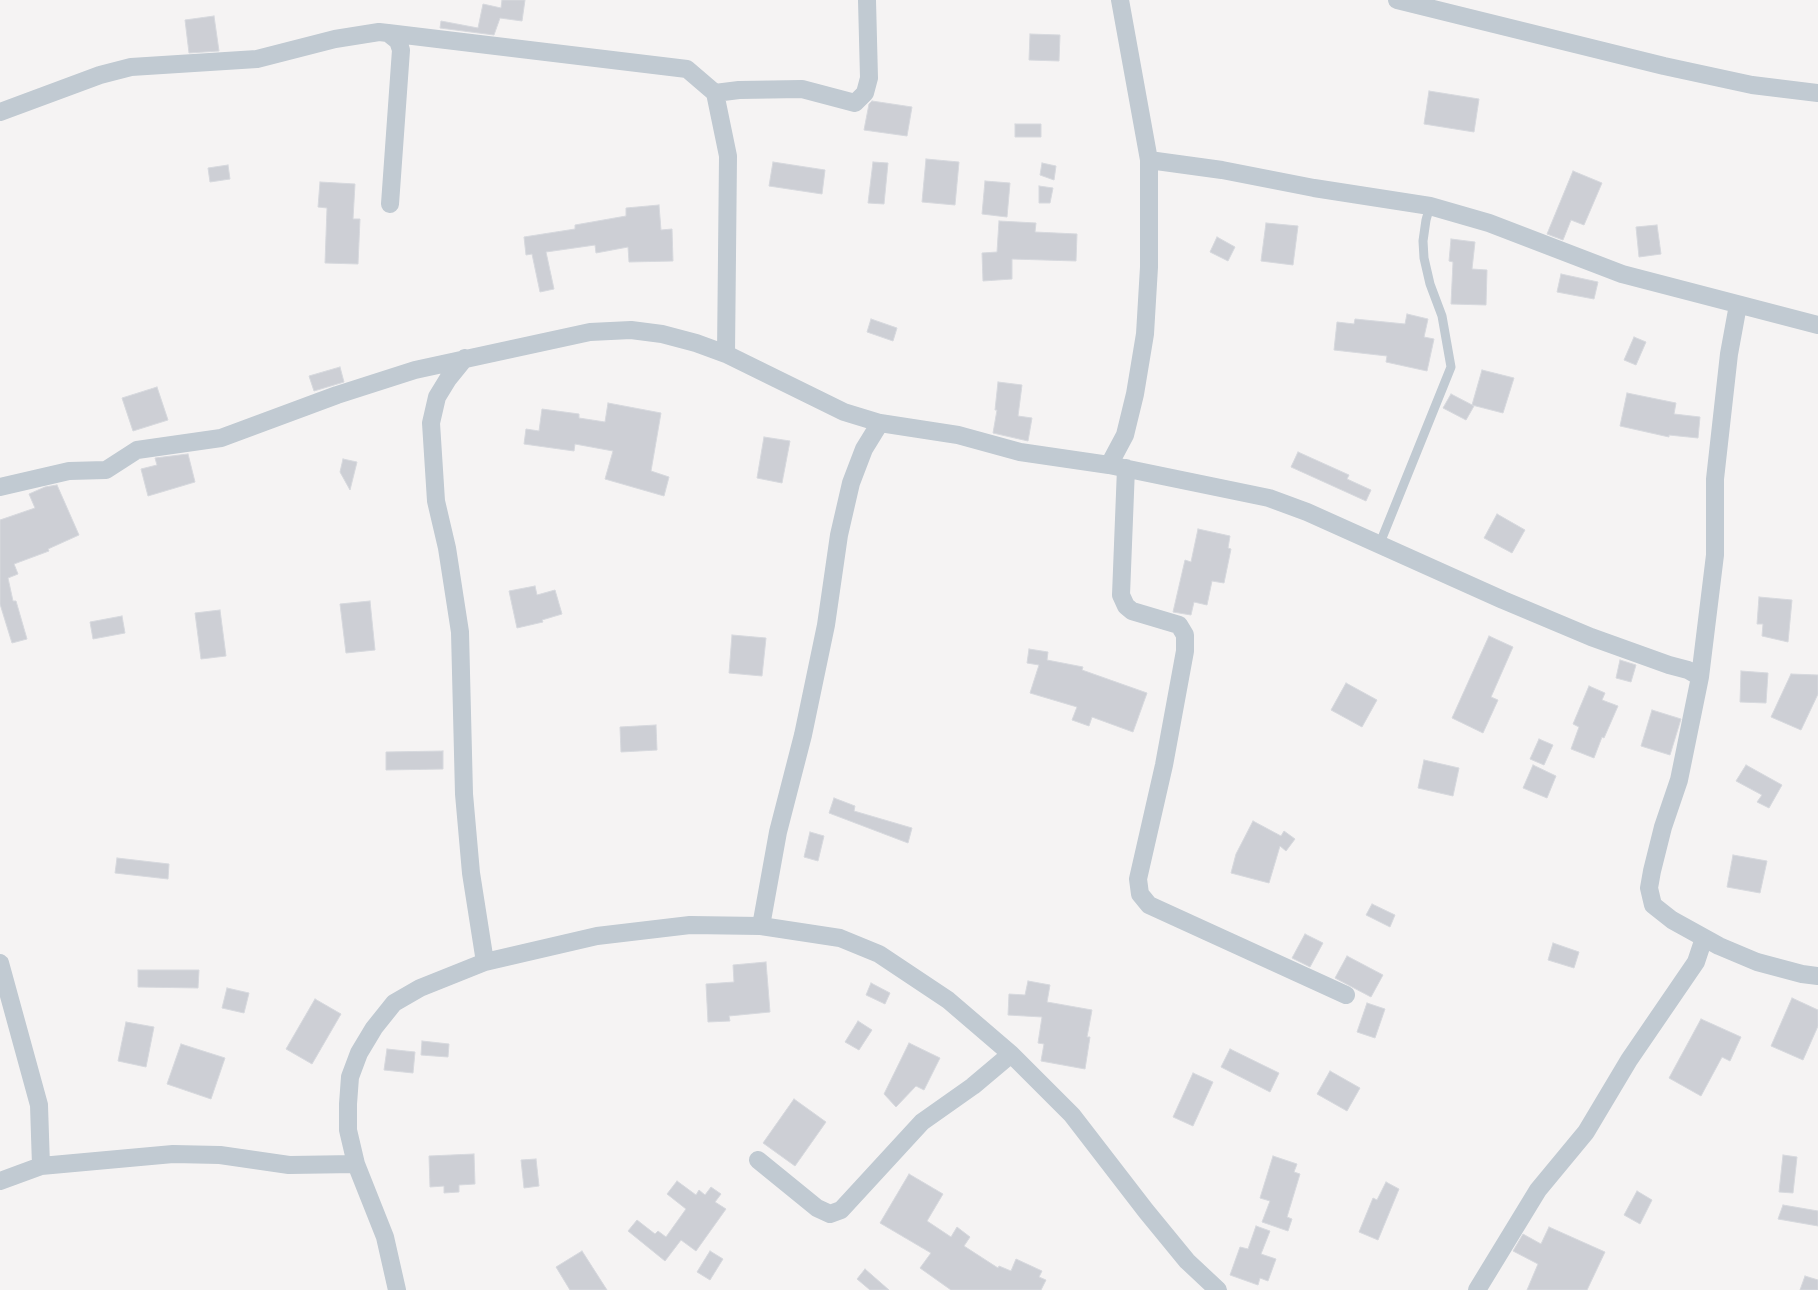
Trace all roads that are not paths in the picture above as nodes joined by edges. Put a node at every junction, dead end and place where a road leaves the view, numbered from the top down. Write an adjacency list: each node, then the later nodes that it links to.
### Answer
1 (867, 0): 6 (street)
2 (1120, 0): 8 (street)
3 (1397, 0): 5 (street)
4 (388, 33): 6 (street); 7 (street); 9 (street)
5 (1818, 93)
6 (715, 94): 13 (street)
7 (0, 112)
8 (1149, 160): 10 (street); 16 (street)
9 (390, 204)
10 (1430, 206): 11 (street); 19 (lane)
11 (1738, 305): 12 (street); 20 (street)
12 (1818, 325)
13 (726, 354): 14 (street); 15 (street)
14 (465, 358): 18 (street); 23 (street)
15 (880, 423): 16 (street); 21 (street)
16 (1108, 465): 17 (street)
17 (1126, 468): 19 (street); 26 (street)
18 (0, 487)
19 (1380, 543): 20 (street)
20 (1700, 677): 22 (street)
21 (761, 926): 23 (street); 27 (street)
22 (1704, 938): 25 (street); 34 (street)
23 (485, 962): 29 (street)
24 (0, 963): 30 (street)
25 (1818, 976)
26 (1346, 995)
27 (1011, 1054): 28 (street); 33 (street)
28 (758, 1160)
29 (356, 1164): 30 (street); 32 (street)
30 (42, 1166): 31 (street)
31 (0, 1181)
32 (397, 1290)
33 (1218, 1290)
34 (1477, 1290)

